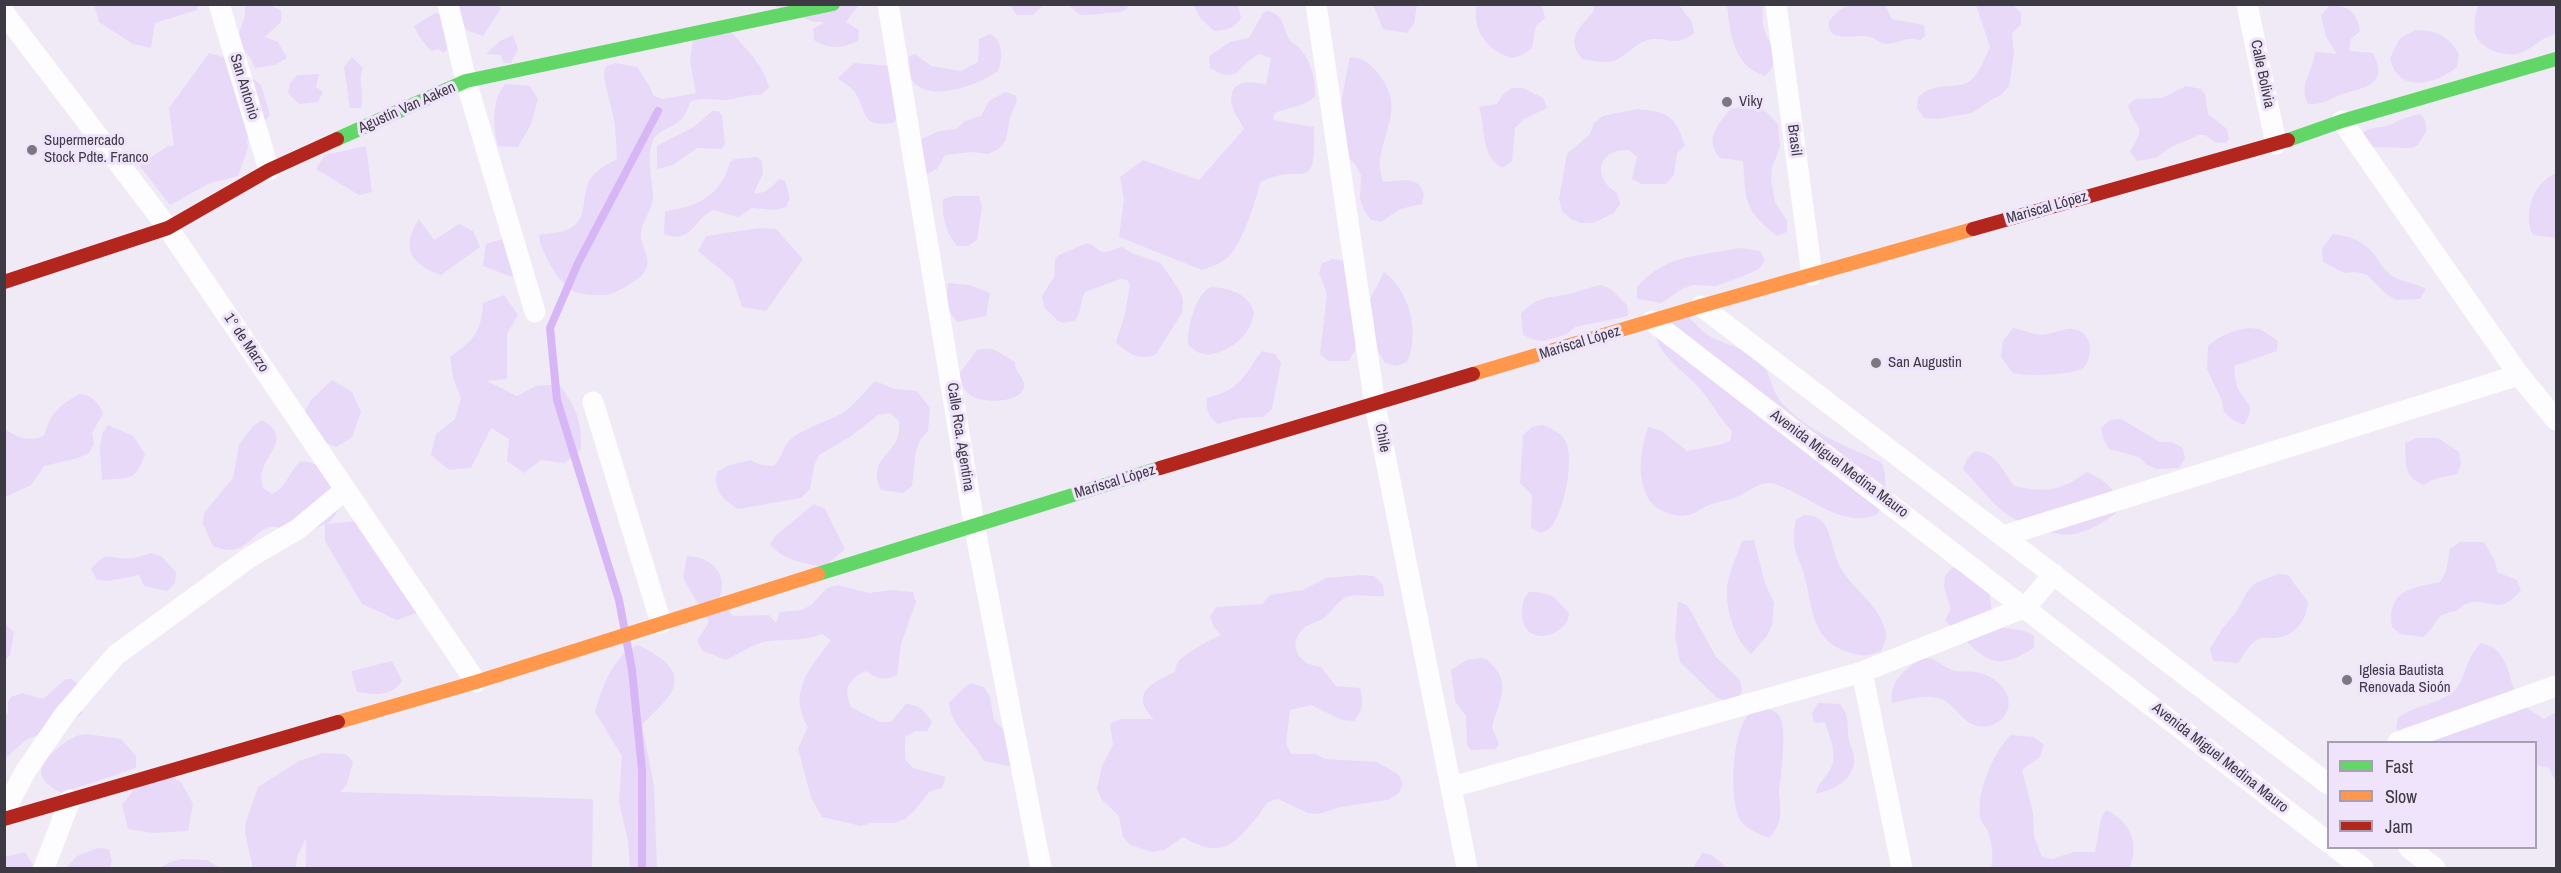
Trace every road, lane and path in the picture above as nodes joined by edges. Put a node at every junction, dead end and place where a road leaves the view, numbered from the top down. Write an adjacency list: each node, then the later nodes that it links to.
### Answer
1 (219, 4): 13 (street, San Antonio)
2 (448, 4): 10 (street)
3 (833, 4): 10 (street, Agustín Van Aaken)
4 (888, 4): 25 (street, Calle Rca. Agentina)
5 (1317, 4): 22 (street, Chile)
6 (1776, 4): 15 (street, Brasil)
7 (2247, 4): 12 (street, Calle Bolivia)
8 (4, 13): 14 (street, 1° de Marzo)
9 (2556, 59): 11 (street, Mariscal López)
10 (466, 81): 13 (street, Agustín Van Aaken); 18 (street)
11 (2342, 121): 12 (street, Mariscal López); 20 (street)
12 (2276, 144): 15 (street, Mariscal López)
13 (269, 171): 14 (street, Agustín Van Aaken)
14 (168, 228): 16 (street, Agustín Van Aaken); 24 (street, 1° de Marzo)
15 (1812, 275): 17 (street, Mariscal López)
16 (4, 282)
17 (1701, 306): 19 (street, Mariscal López); 26 (street)
18 (535, 312)
19 (1652, 321): 22 (street, Mariscal López); 28 (street, Avenida Miguel Medina Mauro)
20 (2519, 375): 23 (street); 26 (street)
21 (593, 402): 29 (street)
22 (1375, 405): 25 (street, Mariscal López); 35 (street, Chile)
23 (2556, 420)
24 (345, 490): 31 (street, 1° de Marzo); 37 (street)
25 (974, 524): 29 (street, Mariscal López); 43 (street, Calle Rca. Agentina)
26 (2003, 536): 27 (street)
27 (2054, 574): 28 (street); 34 (street)
28 (2025, 607): 30 (street); 39 (street, Avenida Miguel Medina Mauro)
29 (652, 626): 31 (street, Mariscal López)
30 (1862, 672): 35 (street); 45 (street)
31 (476, 682): 36 (street, Mariscal López)
32 (2556, 686): 33 (street)
33 (2401, 741)
34 (2323, 775)
35 (1452, 787): 44 (street, Chile)
36 (70, 800): 38 (street, Mariscal López); 42 (street)
37 (4, 812)
38 (4, 819)
39 (2327, 841)
40 (2337, 849): 46 (street)
41 (2410, 849): 47 (street)
42 (44, 868)
43 (1041, 868)
44 (1467, 868)
45 (1902, 868)
46 (2363, 868)
47 (2435, 868)

